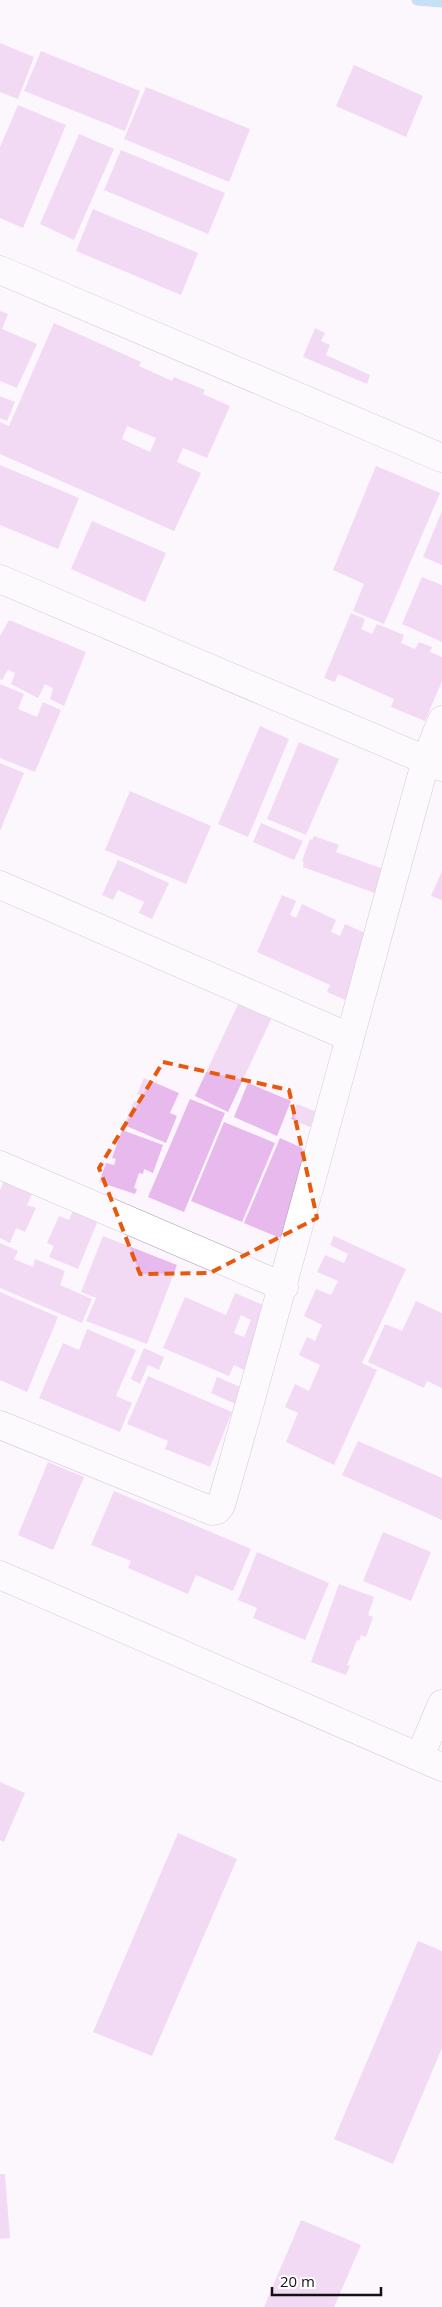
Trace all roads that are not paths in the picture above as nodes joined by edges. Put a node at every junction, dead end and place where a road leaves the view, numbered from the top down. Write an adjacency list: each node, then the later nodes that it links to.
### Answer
1 (0, 270): 2 (street)
2 (442, 458)
3 (0, 578): 5 (street)
4 (442, 720): 5 (street)
5 (434, 763): 7 (street)
6 (0, 885): 7 (street)
7 (349, 1037): 9 (street)
8 (0, 1165): 9 (street)
9 (284, 1287): 10 (street)
10 (0, 1425)
11 (0, 1575): 13 (street)
12 (442, 1704): 13 (street)
13 (431, 1761)

